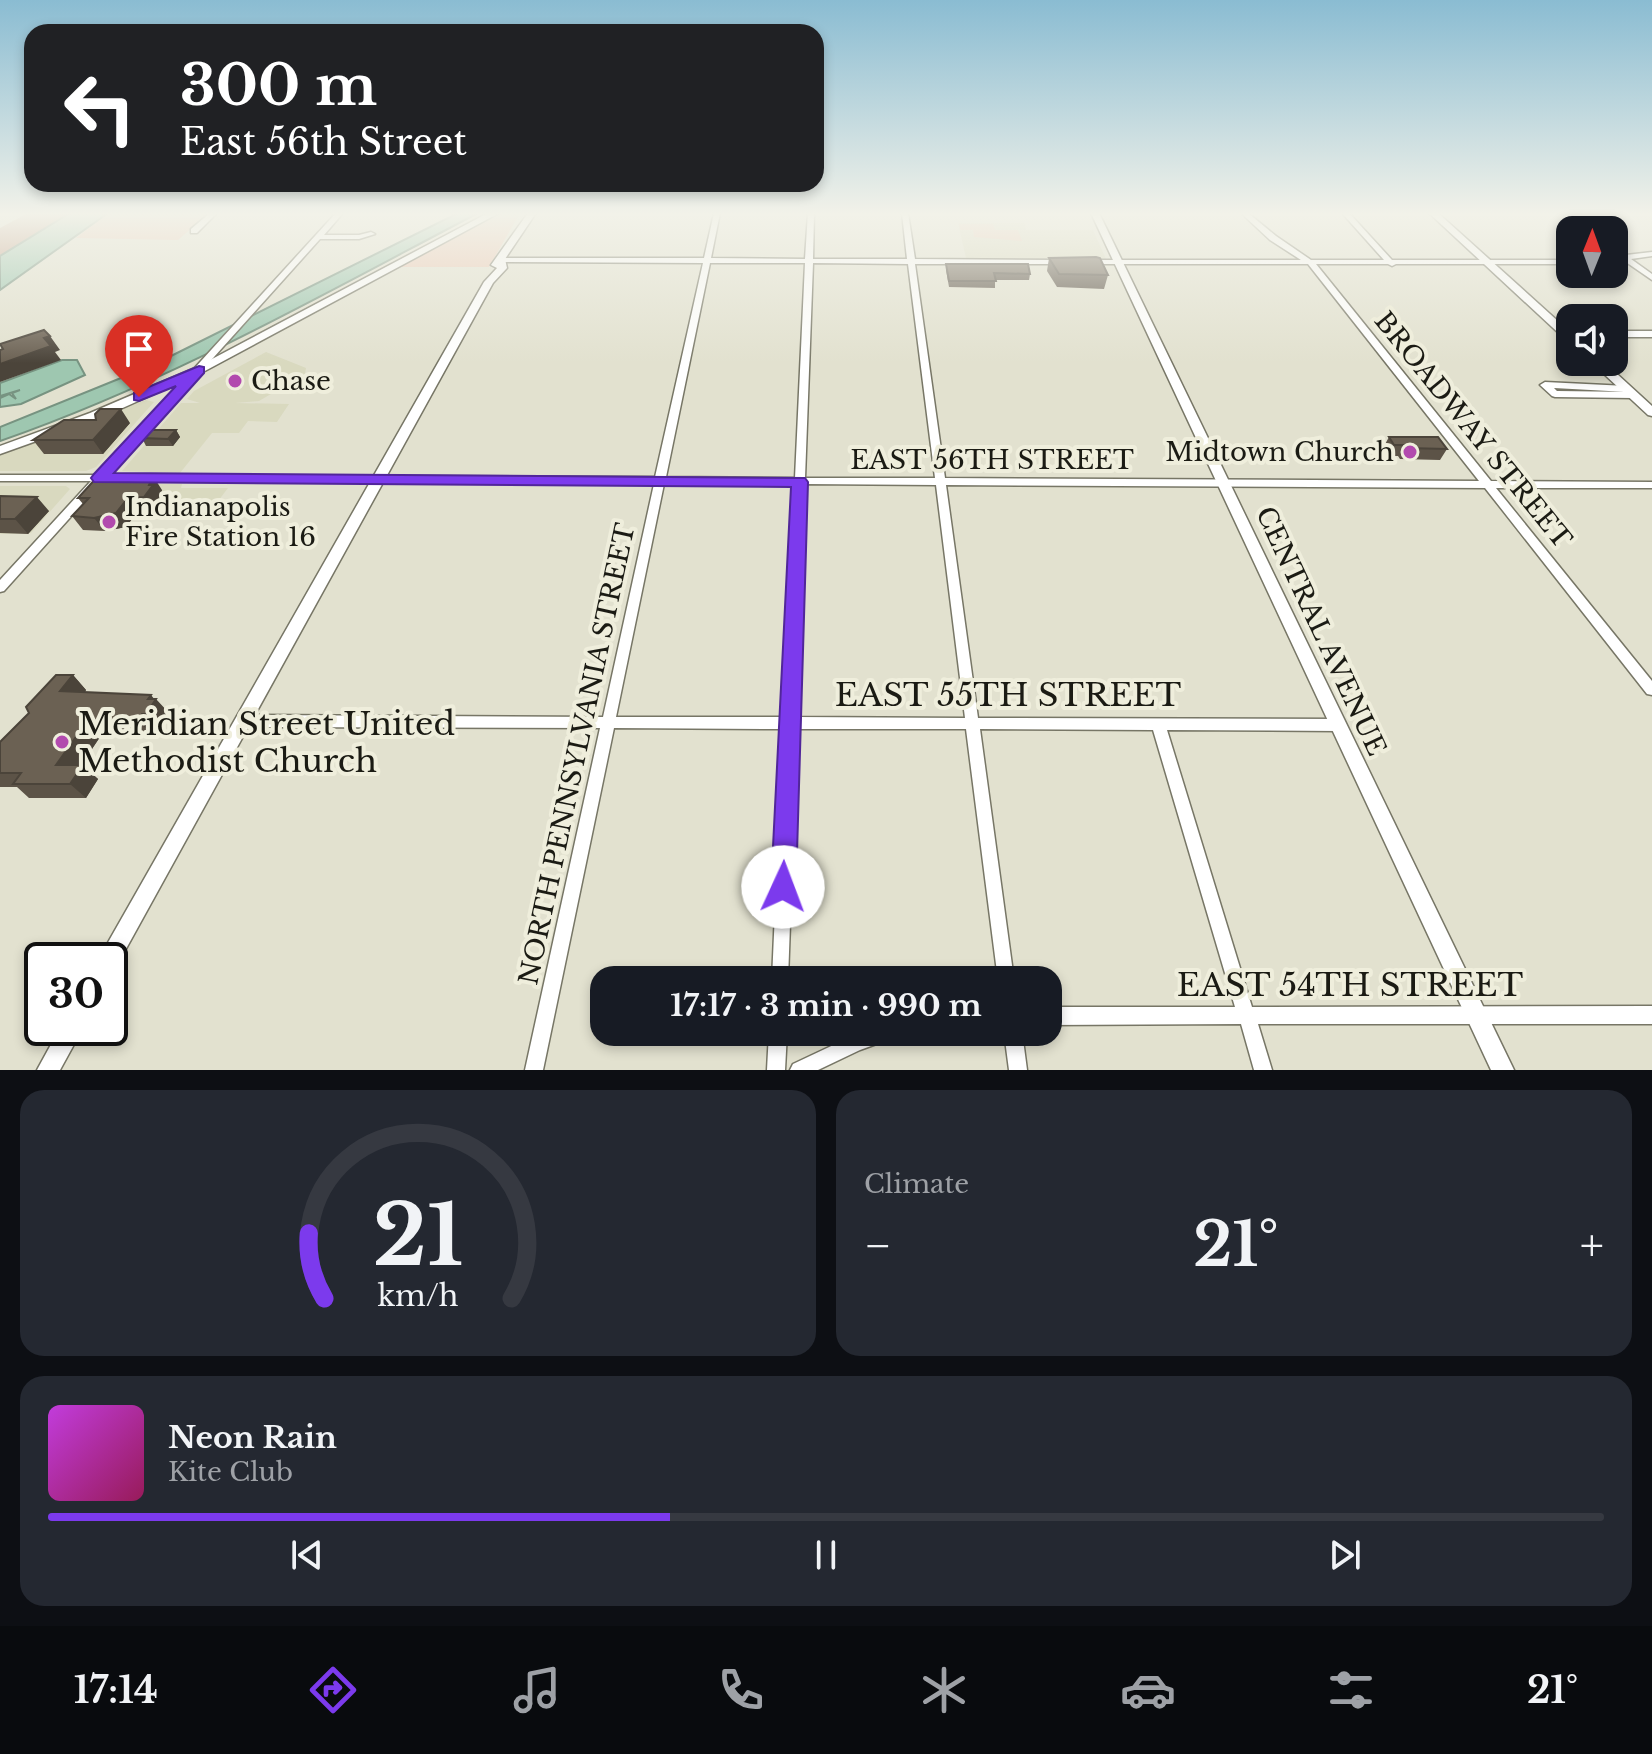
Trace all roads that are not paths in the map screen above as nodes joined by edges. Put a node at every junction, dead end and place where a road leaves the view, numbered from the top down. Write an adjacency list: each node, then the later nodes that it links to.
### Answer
1 (295, 263): 19 (street)
2 (401, 263): 19 (main road)
3 (501, 263): 31 (main road)
4 (707, 263): 32 (street, NORTH PENNSYLVANIA STREET)
5 (809, 263): 33 (street)
6 (911, 263): 34 (street)
7 (1119, 263): 35 (main road, CENTRAL AVENUE)
8 (1298, 263): 9 (street)
9 (1311, 263): 12 (street); 36 (street, BROADWAY STREET)
10 (1535, 263): 13 (street)
11 (1631, 263): 14 (street)
12 (1392, 264): 13 (street)
13 (1494, 264): 15 (main road); 16 (main road)
14 (1652, 278)
15 (1556, 317)
16 (1556, 324)
17 (1628, 334): 18 (street)
18 (1652, 334)
19 (199, 370): 26 (main road); 28 (street)
20 (1612, 376): 23 (main road)
21 (1623, 376): 24 (main road)
22 (1609, 392): 22 (street); 23 (street)
23 (1630, 392): 25 (main road)
24 (1652, 402)
25 (1652, 412)
26 (0, 450)
27 (0, 478): 28 (street)
28 (100, 478): 29 (street); 38 (street)
29 (117, 478)
30 (132, 478): 31 (street, EAST 56TH STREET)
31 (380, 479): 32 (street, EAST 56TH STREET); 40 (main road)
32 (660, 481): 33 (street, EAST 56TH STREET); 41 (street, NORTH PENNSYLVANIA STREET)
33 (799, 482): 34 (street, EAST 56TH STREET); 42 (street)
34 (940, 482): 35 (street, EAST 56TH STREET); 43 (street)
35 (1224, 483): 36 (street, EAST 56TH STREET); 45 (main road, CENTRAL AVENUE)
36 (1487, 484): 37 (street, EAST 56TH STREET); 39 (street, BROADWAY STREET)
37 (1652, 485)
38 (0, 588)
39 (1652, 690)
40 (244, 721): 41 (street, EAST 55TH STREET); 46 (main road)
41 (609, 721): 42 (street, EAST 55TH STREET); 58 (street, NORTH PENNSYLVANIA STREET)
42 (790, 722): 43 (street, EAST 55TH STREET); 47 (street)
43 (973, 723): 44 (street, EAST 55TH STREET); 48 (street)
44 (1158, 724): 45 (street, EAST 55TH STREET); 49 (street)
45 (1339, 725): 52 (main road, CENTRAL AVENUE)
46 (119, 942)
47 (781, 966)
48 (1004, 966)
49 (1246, 1015): 51 (street, EAST 54TH STREET); 52 (street, EAST 54TH STREET); 62 (street)
50 (1652, 1015): 52 (street, EAST 54TH STREET)
51 (1062, 1016)
52 (1478, 1016): 63 (main road, CENTRAL AVENUE)
53 (62, 1046): 57 (main road)
54 (777, 1046): 59 (street)
55 (849, 1046): 60 (street)
56 (1015, 1046): 61 (street)
57 (48, 1070)
58 (534, 1070)
59 (776, 1070)
60 (799, 1070)
61 (1018, 1070)
62 (1263, 1070)
63 (1503, 1070)

